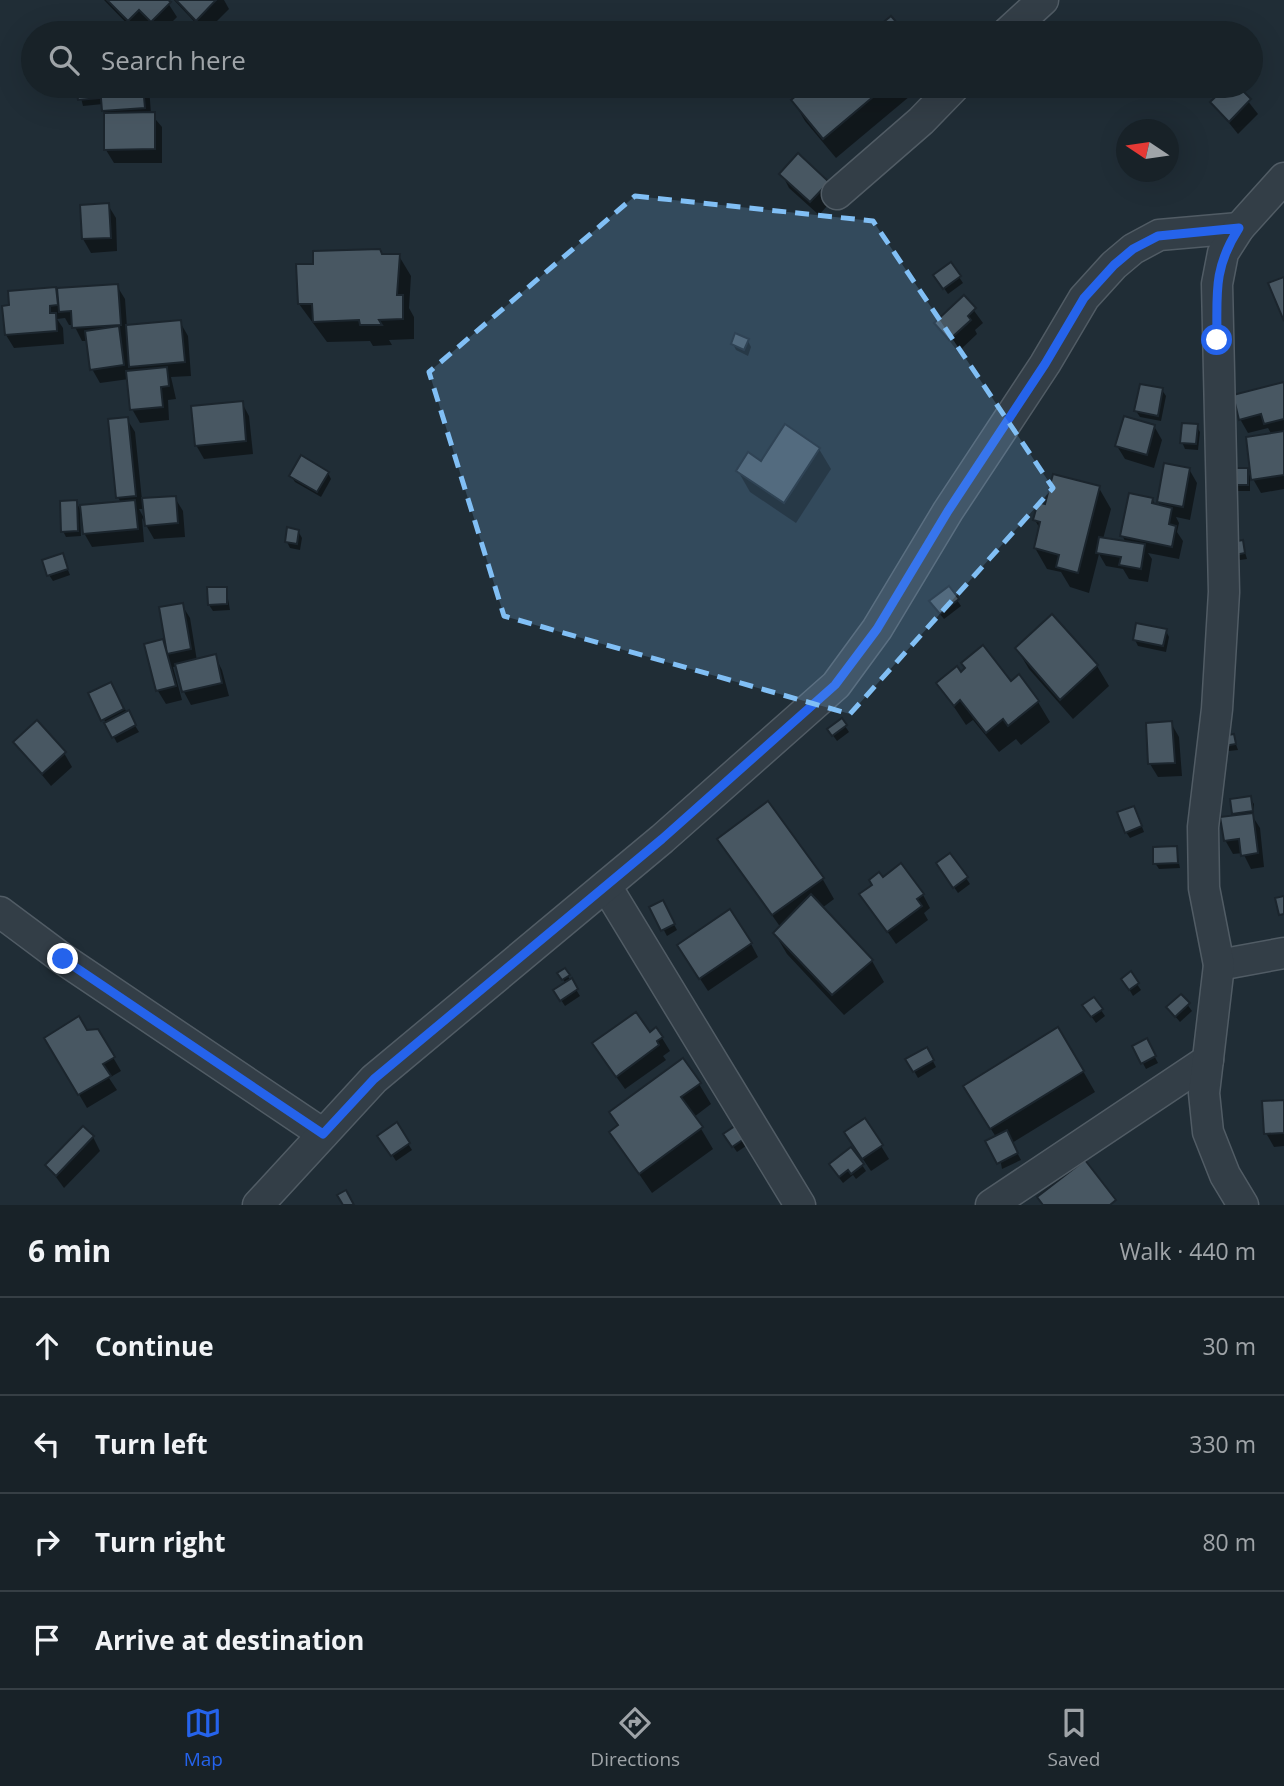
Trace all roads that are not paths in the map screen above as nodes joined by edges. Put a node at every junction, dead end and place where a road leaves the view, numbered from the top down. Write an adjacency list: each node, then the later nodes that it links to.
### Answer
1 (1039, 1): 2 (street)
2 (1019, 21)
3 (943, 98): 5 (street)
4 (1284, 178): 6 (street)
5 (838, 194)
6 (1239, 228): 7 (street); 10 (street)
7 (606, 886): 12 (street); 14 (street)
8 (0, 912): 12 (street)
9 (1284, 953): 10 (street)
10 (1219, 965): 11 (street)
11 (1208, 1060): 15 (street); 16 (street)
12 (323, 1134): 13 (street)
13 (258, 1205)
14 (800, 1205)
15 (991, 1205)
16 (1243, 1205)

